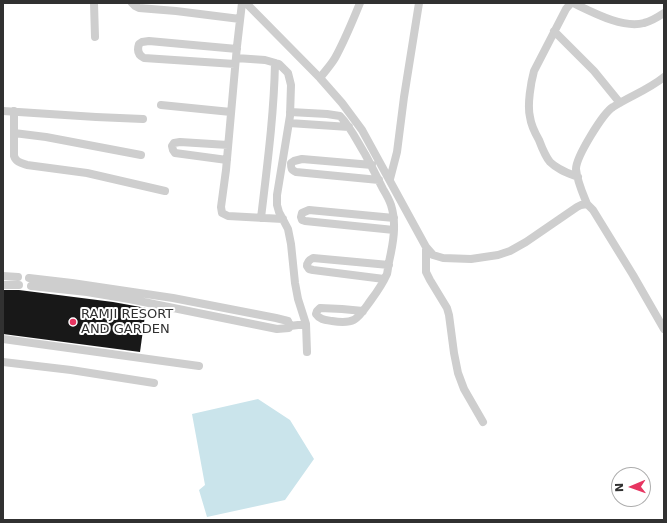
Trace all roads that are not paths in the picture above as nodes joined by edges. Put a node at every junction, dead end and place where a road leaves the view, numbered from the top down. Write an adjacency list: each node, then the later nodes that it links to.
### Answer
1 (94, 3): 11 (street)
2 (132, 3): 9 (street)
3 (242, 3): 9 (street)
4 (360, 3): 15 (street)
5 (419, 3): 32 (street)
6 (572, 3): 8 (street); 10 (street)
7 (251, 5): 15 (street)
8 (664, 13)
9 (240, 19): 12 (street)
10 (554, 31): 16 (street); 30 (street)
11 (95, 37)
12 (236, 57): 12 (street); 13 (street); 20 (street)
13 (275, 63): 21 (street); 35 (street)
14 (664, 77): 16 (street)
15 (320, 78): 32 (street)
16 (620, 103): 30 (street)
17 (161, 105): 20 (street)
18 (3, 110): 19 (street)
19 (14, 111): 22 (street); 25 (street)
20 (231, 112): 26 (street)
21 (290, 112): 23 (street); 24 (street)
22 (143, 119)
23 (288, 123): 24 (street); 37 (street)
24 (349, 127): 29 (street)
25 (14, 132): 27 (street); 33 (street)
26 (228, 146): 28 (street); 28 (street)
27 (141, 156)
28 (227, 160): 35 (street)
29 (372, 166): 31 (street); 31 (street)
30 (578, 177): 34 (street)
31 (379, 180): 36 (street)
32 (390, 180): 39 (street)
33 (165, 191)
34 (587, 204): 39 (street); 47 (street)
35 (261, 218): 37 (street)
36 (394, 218): 38 (street); 38 (street)
37 (283, 219): 46 (street)
38 (394, 230): 40 (street)
39 (426, 247): 53 (street)
40 (389, 265): 42 (street); 42 (street)
41 (3, 276): 44 (street)
42 (384, 279): 45 (street)
43 (30, 282): 46 (street)
44 (3, 285)
45 (363, 311): 45 (street)
46 (306, 324): 49 (street)
47 (664, 329)
48 (3, 339): 51 (street)
49 (307, 352)
50 (3, 362): 52 (street)
51 (199, 366)
52 (154, 383)
53 (483, 422)

